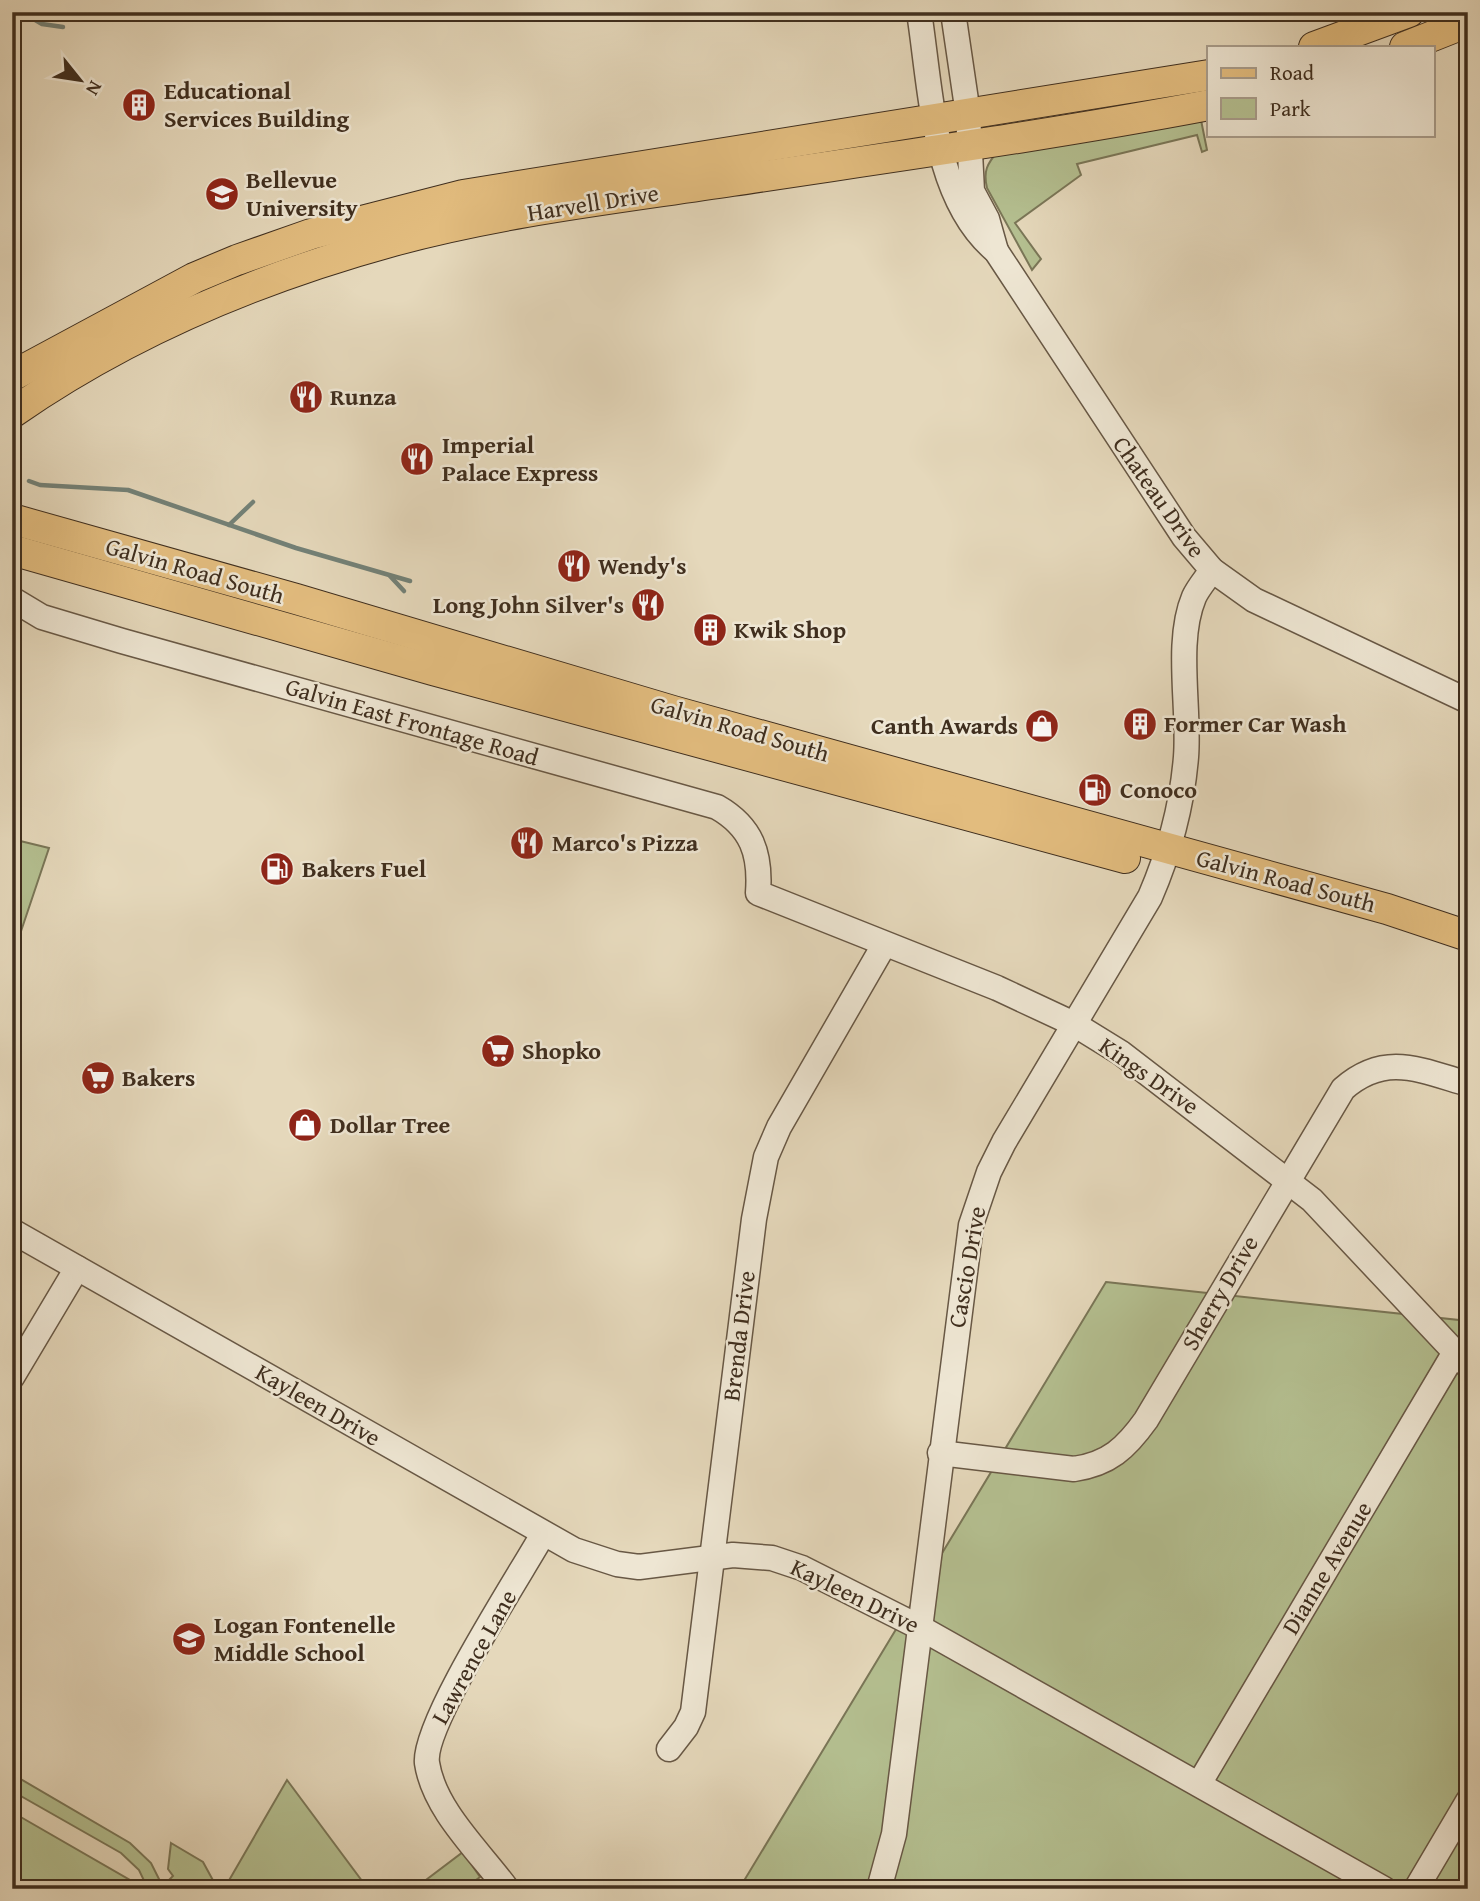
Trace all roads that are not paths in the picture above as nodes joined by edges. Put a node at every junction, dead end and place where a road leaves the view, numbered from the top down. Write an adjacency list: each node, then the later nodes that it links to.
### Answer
1 (919, 12): 10 (street)
2 (953, 12): 9 (street)
3 (1409, 12): 5 (main road)
4 (1468, 22): 6 (main road)
5 (1317, 46)
6 (1408, 46)
7 (1207, 75): 9 (main road, Harvell Drive)
8 (1207, 105): 11 (main road, Harvell Drive)
9 (968, 114): 10 (main road, Harvell Drive); 11 (street)
10 (937, 120): 11 (street); 12 (main road, Harvell Drive)
11 (957, 147): 13 (main road, Harvell Drive); 16 (street, Chateau Drive)
12 (12, 376)
13 (12, 413)
14 (13, 519): 19 (main road, Galvin Road South)
15 (12, 550): 19 (main road, Galvin Road South)
16 (1212, 570): 18 (street, Chateau Drive); 19 (street, Cascio Drive)
17 (12, 599): 20 (street, Galvin East Frontage Road)
18 (1468, 701)
19 (1165, 858): 21 (main road, Galvin Road South); 23 (main road, Galvin Road South); 24 (street, Cascio Drive)
20 (758, 893): 22 (street, Kings Drive)
21 (1468, 936)
22 (884, 945): 24 (street, Kings Drive); 33 (street, Brenda Drive)
23 (1468, 946)
24 (1074, 1024): 26 (street, Kings Drive); 31 (street, Cascio Drive)
25 (1468, 1084): 26 (street, Sherry Drive)
26 (1287, 1179): 29 (street, Kings Drive); 31 (street, Sherry Drive)
27 (12, 1231): 28 (street, Kayleen Drive)
28 (76, 1268): 30 (street); 32 (street, Kayleen Drive)
29 (1461, 1359): 36 (street, Dianne Avenue)
30 (12, 1377)
31 (940, 1454): 34 (street, Cascio Drive)
32 (543, 1534): 33 (street, Kayleen Drive); 38 (street, Lawrence Lane)
33 (712, 1558): 34 (street, Kayleen Drive); 35 (street, Brenda Drive)
34 (919, 1626): 36 (street, Kayleen Drive); 39 (street, Cascio Drive)
35 (669, 1749)
36 (1199, 1784): 40 (street, Kayleen Drive)
37 (1468, 1801): 41 (street)
38 (507, 1889)
39 (879, 1889)
40 (1384, 1889)
41 (1416, 1889)

